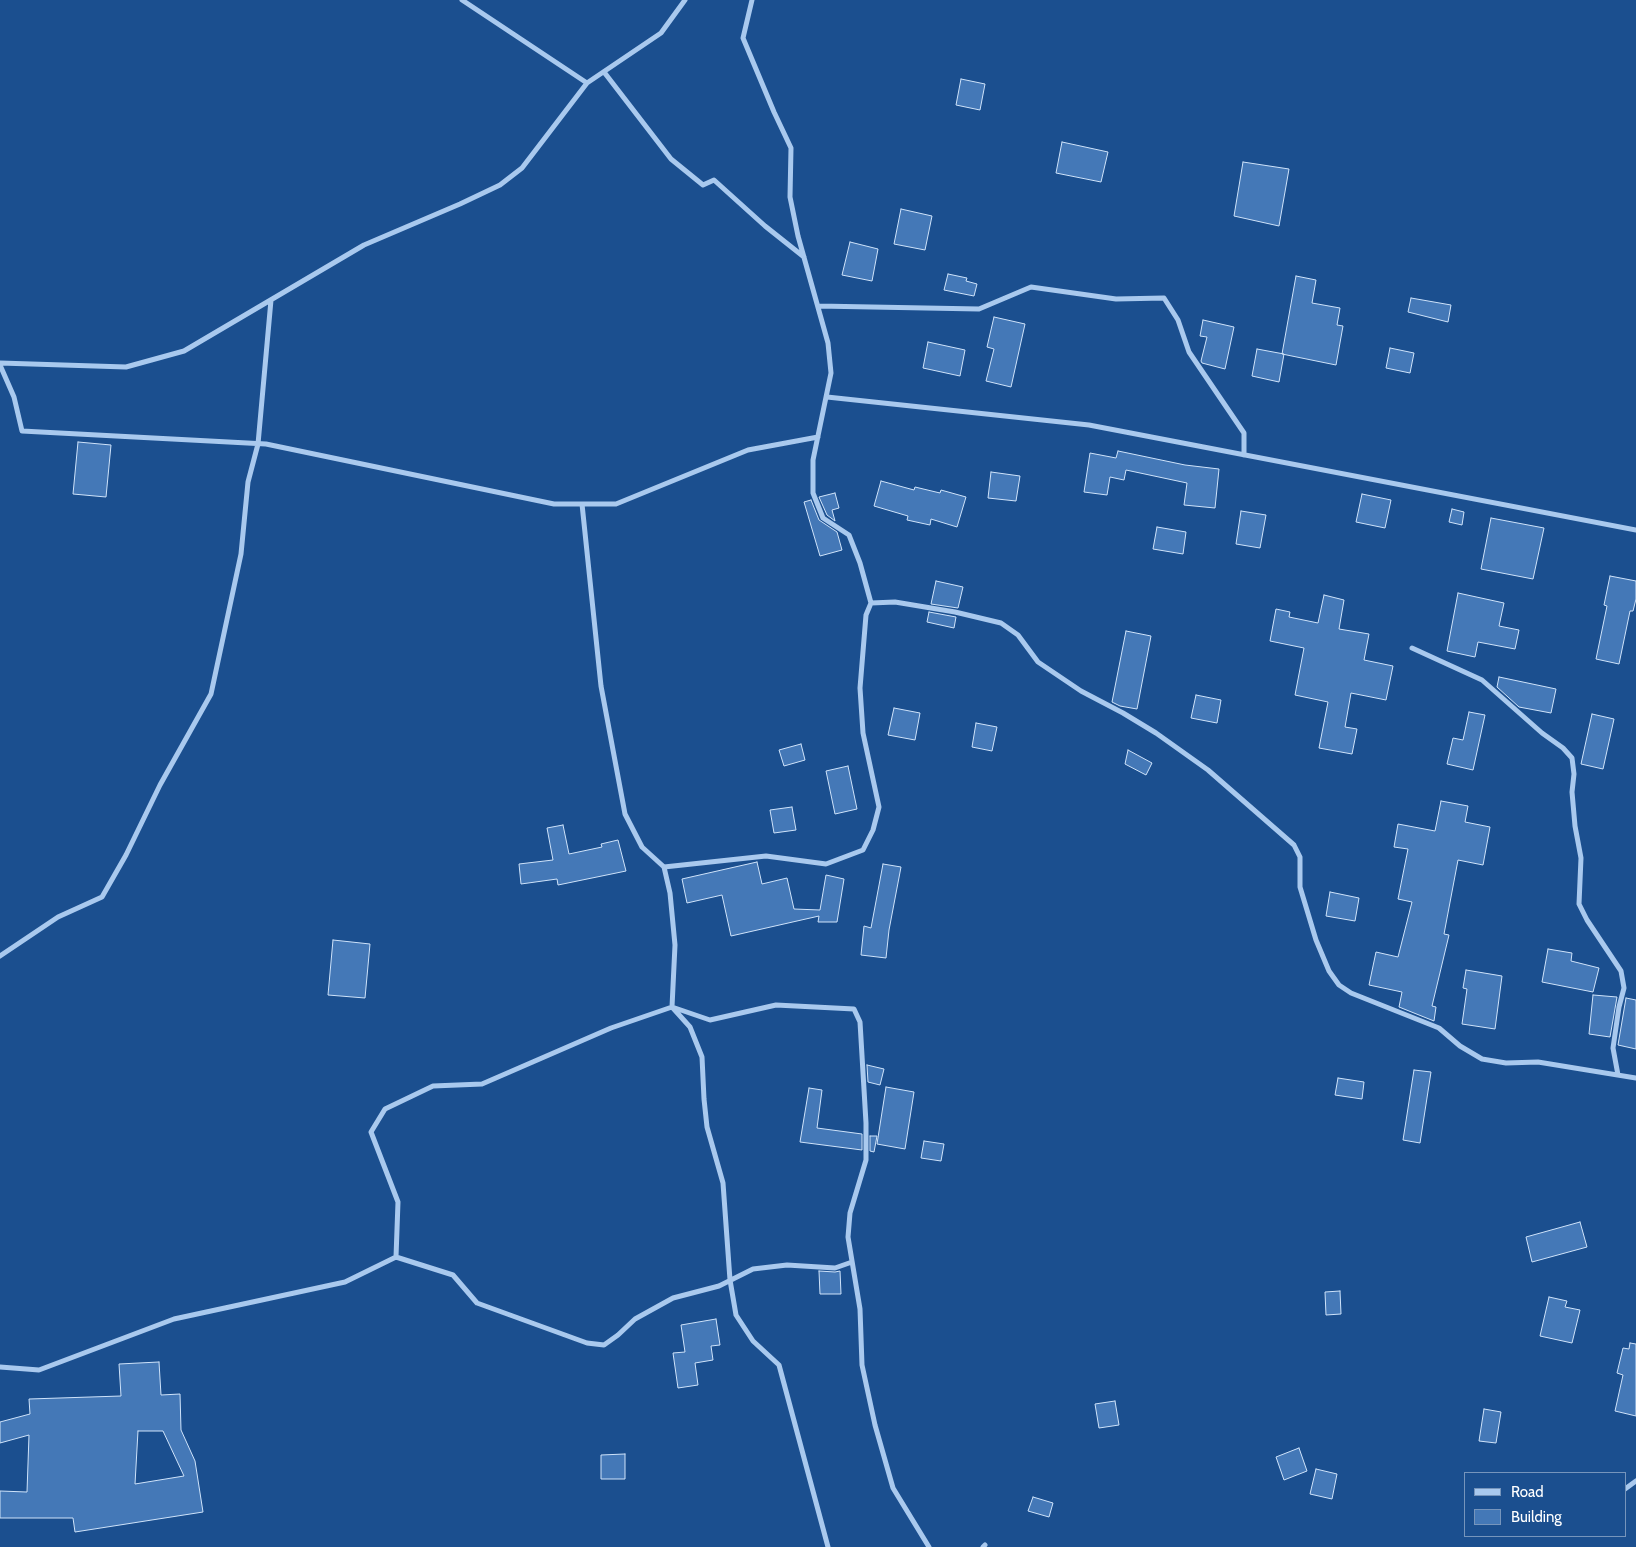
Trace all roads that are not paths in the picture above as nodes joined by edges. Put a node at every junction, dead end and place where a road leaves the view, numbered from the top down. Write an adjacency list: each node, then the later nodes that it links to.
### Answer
1 (462, 0): 5 (street)
2 (685, 0): 4 (street)
3 (752, 0): 6 (street)
4 (604, 72): 5 (street); 6 (street)
5 (587, 83): 7 (street)
6 (804, 257): 8 (street)
7 (271, 300): 9 (street); 12 (street)
8 (818, 306): 10 (street); 13 (street)
9 (0, 364): 12 (street)
10 (827, 397): 11 (street); 13 (street)
11 (818, 437): 14 (street); 16 (street)
12 (258, 444): 14 (street); 19 (street)
13 (1244, 455): 15 (street)
14 (582, 504): 18 (street)
15 (1636, 530)
16 (871, 602): 18 (street); 21 (street)
17 (1412, 648): 21 (street)
18 (664, 867): 20 (street)
19 (0, 956)
20 (672, 1007): 23 (street); 24 (street); 25 (street)
21 (1618, 1075): 22 (street)
22 (1636, 1078)
23 (396, 1257): 25 (street); 26 (street)
24 (852, 1262): 25 (street); 28 (street)
25 (730, 1280): 27 (street)
26 (0, 1367)
27 (828, 1547)
28 (929, 1547)

